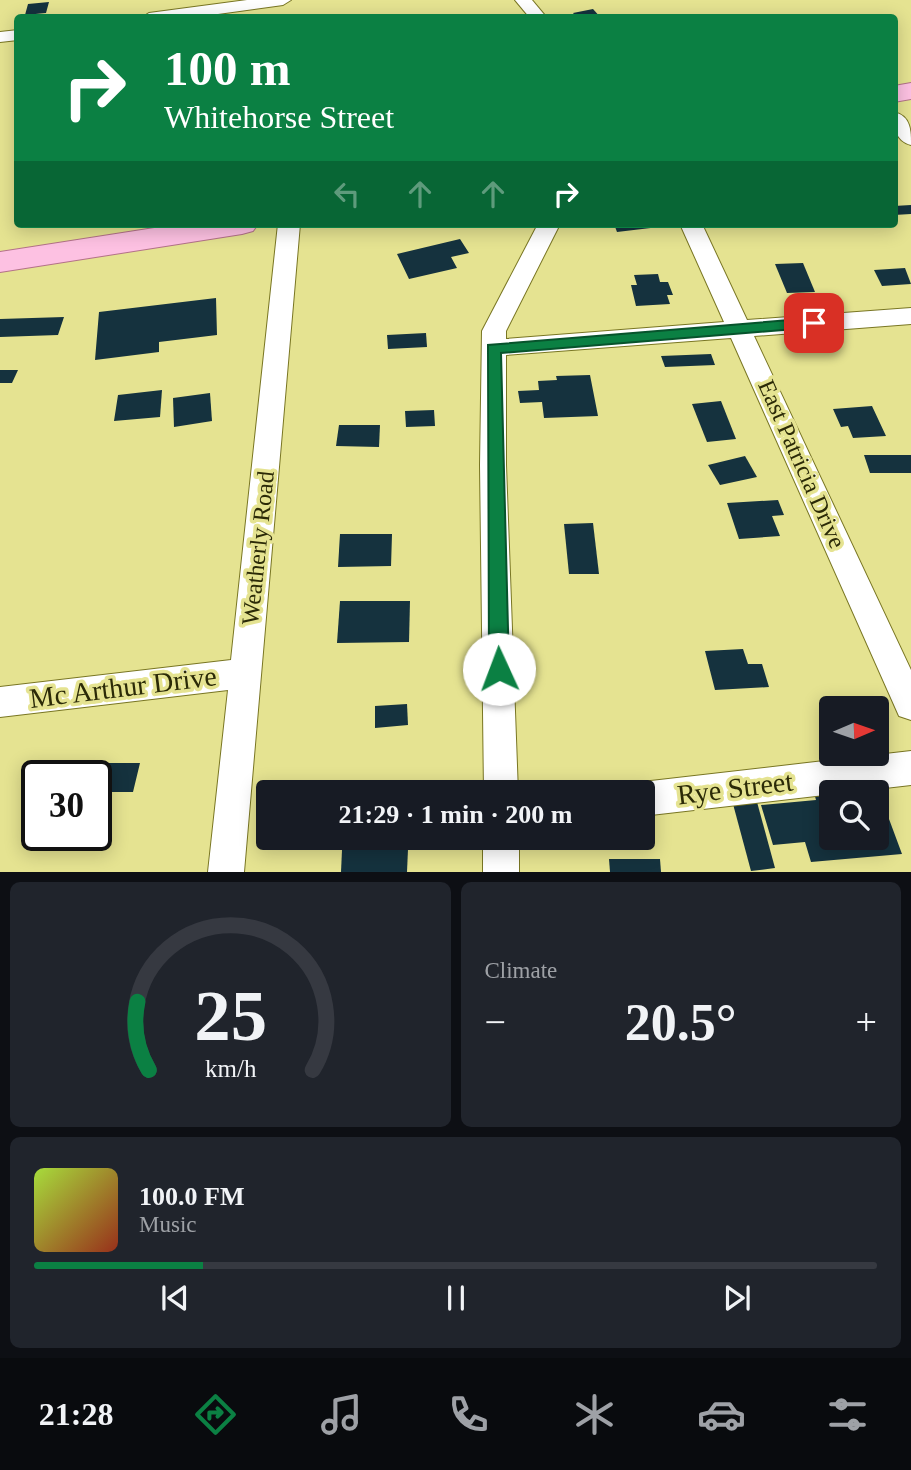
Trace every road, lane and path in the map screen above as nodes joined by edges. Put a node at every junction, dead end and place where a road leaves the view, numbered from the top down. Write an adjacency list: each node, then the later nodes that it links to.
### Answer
1 (283, 0): 3 (street)
2 (523, 0): 4 (street)
3 (179, 14)
4 (535, 14)
5 (898, 123): 6 (street)
6 (911, 139)
7 (217, 228): 11 (main road)
8 (289, 228): 15 (street, Weatherly Road)
9 (547, 228): 14 (street)
10 (693, 228): 13 (street, East Patricia Drive)
11 (0, 262)
12 (911, 316): 13 (street)
13 (741, 329): 14 (street); 17 (street, East Patricia Drive)
14 (493, 348): 19 (street)
15 (246, 673): 16 (street, Mc Arthur Drive); 22 (street, Weatherly Road)
16 (0, 702)
17 (911, 705)
18 (911, 768): 20 (street, Rye Street)
19 (501, 780)
20 (655, 798)
21 (501, 850): 23 (street)
22 (226, 872)
23 (502, 872)

